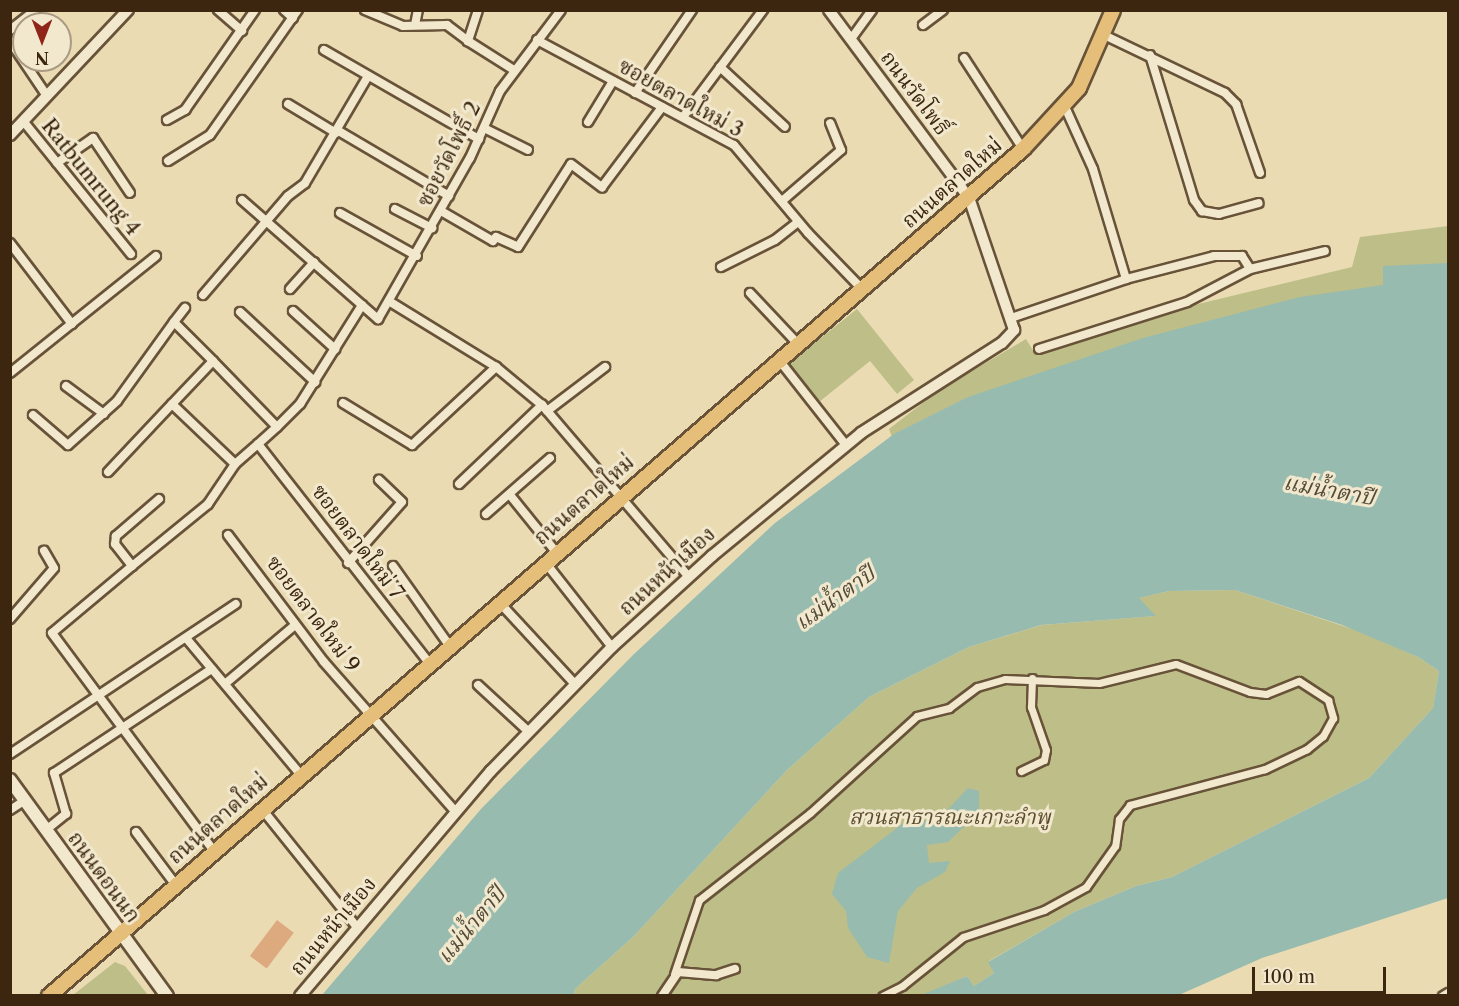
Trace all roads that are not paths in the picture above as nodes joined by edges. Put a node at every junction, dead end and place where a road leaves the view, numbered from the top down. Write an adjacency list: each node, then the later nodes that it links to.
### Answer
1 (36, 10): 19 (street)
2 (128, 10): 34 (street)
3 (218, 10): 20 (street)
4 (255, 10): 20 (street)
5 (284, 10): 16 (street)
6 (365, 10): 17 (street)
7 (418, 10): 17 (street)
8 (478, 10): 25 (street)
9 (561, 10): 23 (street, ซอยวัดโพธิ์ 2)
10 (692, 10): 33 (street)
11 (763, 10): 29 (street)
12 (829, 10): 22 (street, ถนนวัดโพธิ์)
13 (872, 10): 22 (street)
14 (943, 10): 18 (street)
15 (1113, 10): 21 (main road, ถนนตลาดใหม่)
16 (296, 14): 50 (street)
17 (415, 25): 25 (street)
18 (924, 25)
19 (10, 30)
20 (242, 31): 39 (street)
21 (1104, 34): 27 (street); 37 (main road, ถนนตลาดใหม่)
22 (851, 39): 55 (street, ถนนวัดโพธิ์)
23 (537, 40): 30 (street, ซอยวัดโพธิ์ 2); 32 (street, ซอยตลาดใหม่ 3)
24 (10, 41): 34 (street)
25 (468, 41): 30 (street)
26 (324, 50): 31 (street)
27 (1150, 55): 52 (street); 58 (street)
28 (964, 58): 49 (street)
29 (720, 68): 38 (street); 43 (street)
30 (513, 70): 44 (street, ซอยวัดโพธิ์ 2)
31 (369, 76): 45 (street); 47 (street)
32 (613, 81): 33 (street, ซอยตลาดใหม่ 3); 41 (street)
33 (635, 93): 36 (street, ซอยตลาดใหม่ 3)
34 (47, 96): 40 (street)
35 (288, 104): 45 (street)
36 (662, 107): 38 (street, ซอยตลาดใหม่ 3); 60 (street)
37 (1065, 107): 49 (main road, ถนนตลาดใหม่); 73 (street)
38 (683, 117): 57 (street, ซอยตลาดใหม่ 3)
39 (167, 120)
40 (24, 122): 46 (street); 51 (street, Ratbumrung 4)
41 (588, 122)
42 (830, 123): 57 (street)
43 (785, 127)
44 (484, 128): 47 (street, ซอยวัดโพธิ์ 2); 48 (street)
45 (337, 132): 54 (street); 63 (street)
46 (10, 135)
47 (479, 139): 54 (street, ซอยวัดโพธิ์ 2)
48 (528, 150)
49 (1023, 150): 55 (main road, ถนนตลาดใหม่)
50 (168, 161)
51 (57, 163): 53 (street); 67 (street, Ratbumrung 4)
52 (1260, 173)
53 (130, 193)
54 (449, 196): 60 (street, ซอยวัดโพธิ์ 2)
55 (969, 198): 75 (main road, ถนนตลาดใหม่); 83 (street)
56 (242, 200): 63 (street)
57 (782, 201): 62 (street, ซอยตลาดใหม่ 3)
58 (1259, 202)
59 (395, 209): 64 (street)
60 (441, 211): 64 (street, ซอยวัดโพธิ์ 2)
61 (340, 213): 69 (street)
62 (798, 222): 71 (street); 75 (street, ซอยตลาดใหม่ 3)
63 (269, 223): 70 (street); 77 (street)
64 (432, 228): 69 (street, ซอยวัดโพธิ์ 2)
65 (10, 243): 85 (street)
66 (1325, 251): 72 (street)
67 (131, 254)
68 (156, 256): 85 (street)
69 (417, 256): 78 (street, ซอยวัดโพธิ์ 2)
70 (314, 262): 74 (street); 79 (street)
71 (721, 267)
72 (1250, 269): 73 (street); 88 (street)
73 (1126, 279): 83 (street)
74 (290, 289)
75 (862, 289): 86 (main road, ถนนตลาดใหม่)
76 (750, 293): 86 (street)
77 (203, 295)
78 (392, 303): 79 (street, ซอยวัดโพธิ์ 2); 91 (street)
79 (362, 305): 87 (street)
80 (185, 308): 84 (street)
81 (293, 310): 87 (street)
82 (240, 312): 94 (street)
83 (1011, 318): 103 (street, ถนนหน้าเมือง)
84 (174, 322): 90 (street); 99 (street)
85 (72, 324): 93 (street)
86 (798, 344): 89 (main road, ถนนตลาดใหม่)
87 (336, 349): 94 (street)
88 (1039, 349)
89 (779, 360): 103 (street); 110 (main road, ถนนตลาดใหม่)
90 (213, 361): 97 (street); 101 (street)
91 (496, 367): 96 (street); 98 (street)
92 (605, 367): 98 (street)
93 (10, 374)
94 (315, 382): 101 (street)
95 (66, 386): 99 (street)
96 (343, 403)
97 (172, 404): 105 (street); 106 (street)
98 (544, 408): 108 (street); 110 (street)
99 (104, 414): 100 (street)
100 (33, 415)
101 (277, 426): 102 (street)
102 (258, 444): 105 (street); 117 (street, ซอยตลาดใหม่ 7)
103 (846, 445): 120 (street, ถนนหน้าเมือง)
104 (550, 458): 109 (street)
105 (235, 464): 118 (street)
106 (108, 472)
107 (379, 480): 117 (street)
108 (459, 484)
109 (510, 495): 112 (street); 115 (street)
110 (619, 497): 115 (main road, ถนนตลาดใหม่); 120 (street)
111 (159, 499): 118 (street)
112 (486, 514)
113 (228, 535): 124 (street, ซอยตลาดใหม่ 9)
114 (44, 551): 123 (street)
115 (556, 552): 116 (main road, ถนนตลาดใหม่)
116 (544, 561): 121 (main road, ถนนตลาดใหม่); 127 (street)
117 (348, 563): 128 (street, ซอยตลาดใหม่ 7)
118 (132, 566): 134 (street)
119 (393, 566): 126 (street)
120 (689, 577): 127 (street, ถนนหน้าเมือง)
121 (499, 602): 126 (main road, ถนนตลาดใหม่); 132 (street)
122 (236, 604): 125 (street)
123 (10, 619)
124 (294, 626): 131 (street); 135 (street, ซอยตลาดใหม่ 9)
125 (186, 638): 129 (street); 134 (street)
126 (449, 645): 128 (main road, ถนนตลาดใหม่)
127 (612, 647): 132 (street, ถนนหน้าเมือง)
128 (429, 663): 135 (main road, ถนนตลาดใหม่)
129 (212, 669): 131 (street); 136 (street)
130 (1032, 678): 139 (street); 153 (street); 159 (street)
131 (225, 683): 140 (street)
132 (575, 684): 137 (street, ถนนหน้าเมือง)
133 (478, 686): 137 (street)
134 (99, 698): 136 (street); 138 (street)
135 (370, 714): 140 (main road, ถนนตลาดใหม่); 145 (street, ซอยตลาดใหม่ 9)
136 (123, 729): 146 (street); 148 (street)
137 (529, 732): 145 (street, ถนนหน้าเมือง)
138 (10, 754)
139 (1022, 771)
140 (301, 775): 143 (main road, ถนนตลาดใหม่)
141 (10, 780): 142 (main road, ถนนดอนนก)
142 (24, 801): 144 (street); 146 (main road, ถนนดอนนก)
143 (262, 809): 148 (main road, ถนนตลาดใหม่); 150 (street)
144 (10, 810)
145 (456, 812): 150 (street, ถนนหน้าเมือง)
146 (46, 830): 151 (main road, ถนนดอนนก)
147 (136, 832): 149 (street)
148 (214, 851): 149 (main road, ถนนตลาดใหม่)
149 (175, 884): 151 (main road, ถนนตลาดใหม่)
150 (357, 927): 157 (street, ถนนหน้าเมือง)
151 (120, 931): 155 (main road, ถนนตลาดใหม่); 156 (main road, ถนนดอนนก)
152 (735, 969): 153 (street)
153 (674, 975): 158 (street)
154 (1449, 993): 160 (street)
155 (49, 996)
156 (167, 996)
157 (300, 996)
158 (662, 996)
159 (882, 996)
160 (1443, 996)

